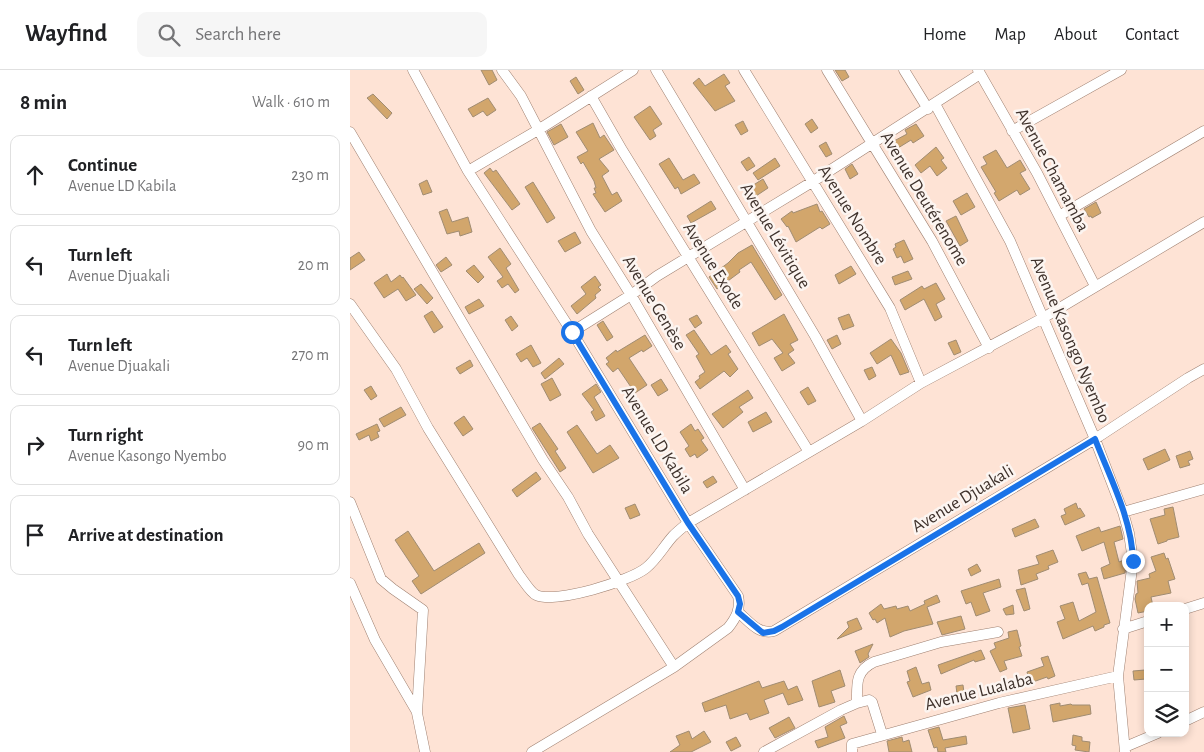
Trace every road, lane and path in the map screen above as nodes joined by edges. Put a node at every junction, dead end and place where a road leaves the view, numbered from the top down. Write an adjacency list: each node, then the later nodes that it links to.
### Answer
1 (412, 70): 17 (street, Avenue LD Kabila)
2 (502, 70): 12 (street, Avenue Genèse)
3 (633, 70): 10 (street)
4 (656, 70): 20 (street, Avenue Lévitique)
5 (744, 70): 18 (street, Avenue Nombre)
6 (827, 70): 16 (street, Avenue Deutérenome)
7 (904, 70): 11 (street, Avenue Kasongo Nyembo)
8 (1121, 70): 14 (street)
9 (979, 72): 11 (street); 14 (street, Avenue Chamamba)
10 (591, 96): 12 (street); 22 (street, Avenue Exode)
11 (931, 106): 16 (street); 26 (street, Avenue Kasongo Nyembo)
12 (538, 130): 17 (street); 24 (street, Avenue Genèse)
13 (1204, 130): 19 (street)
14 (1012, 131): 19 (street, Avenue Chamamba)
15 (350, 132): 40 (street)
16 (873, 144): 18 (street); 28 (street, Avenue Deutérenome)
17 (468, 170): 27 (street, Avenue LD Kabila)
18 (812, 182): 20 (street); 30 (street, Avenue Nombre)
19 (1058, 216): 23 (street, Avenue Chamamba)
20 (748, 222): 22 (street); 31 (street, Avenue Lévitique)
21 (1204, 222): 23 (street)
22 (688, 256): 24 (street); 33 (street, Avenue Exode)
23 (1095, 286): 26 (street)
24 (631, 295): 27 (street); 35 (street, Avenue Genèse)
25 (350, 304): 40 (street)
26 (1043, 318): 28 (street); 32 (street, Avenue Kasongo Nyembo)
27 (572, 332): 39 (street, Avenue LD Kabila)
28 (989, 348): 30 (street)
29 (1204, 369): 32 (street, Avenue Djuakali)
30 (921, 383): 31 (street)
31 (862, 421): 33 (street)
32 (1095, 439): 37 (street, Avenue Kasongo Nyembo); 44 (street, Avenue Djuakali)
33 (809, 452): 35 (street)
34 (1204, 489): 37 (street)
35 (745, 490): 39 (street)
36 (350, 502): 38 (street)
37 (1123, 512): 46 (street, Avenue Kasongo Nyembo)
38 (352, 513): 52 (street)
39 (688, 523): 40 (street); 44 (street, Avenue LD Kabila)
40 (620, 581): 48 (street)
41 (350, 582): 52 (street)
42 (1204, 603): 43 (street)
43 (1189, 608)
44 (738, 612): 48 (street)
45 (1144, 622): 46 (street)
46 (1123, 629): 49 (street, Avenue Kasongo Nyembo)
47 (998, 632): 50 (street)
48 (674, 666): 60 (street)
49 (1118, 676): 54 (street, Avenue Lualaba); 57 (street, Avenue Kasongo Nyembo)
50 (857, 703): 54 (street); 58 (street)
51 (1204, 712): 53 (street)
52 (417, 713): 59 (street)
53 (1189, 719)
54 (882, 734): 56 (street, Avenue Lualaba)
55 (1150, 737): 57 (street)
56 (851, 749)
57 (1125, 749)
58 (767, 750)
59 (426, 752)
60 (532, 752)

